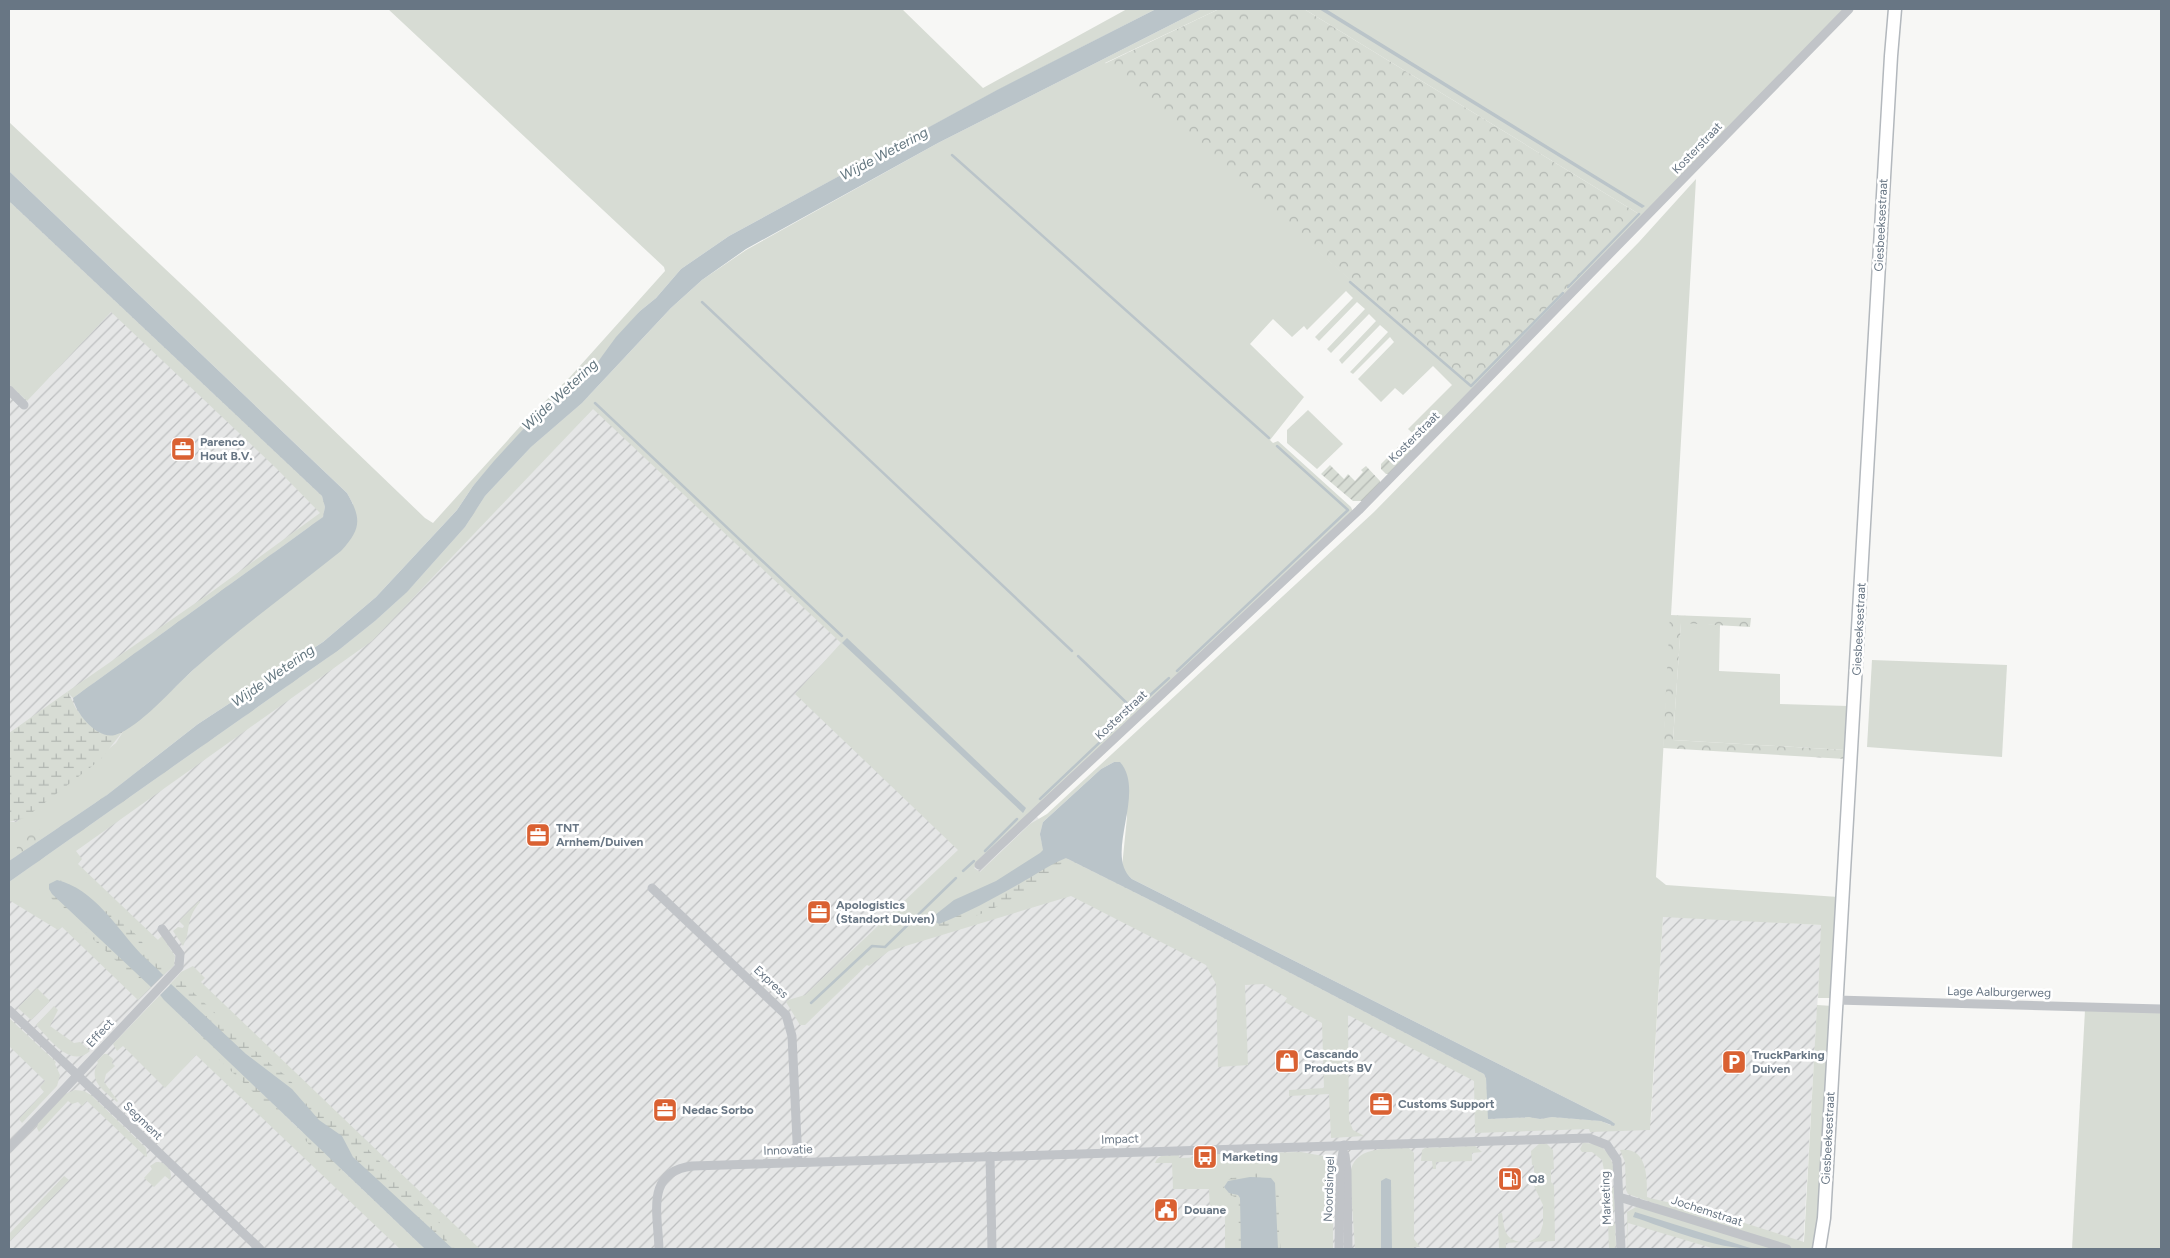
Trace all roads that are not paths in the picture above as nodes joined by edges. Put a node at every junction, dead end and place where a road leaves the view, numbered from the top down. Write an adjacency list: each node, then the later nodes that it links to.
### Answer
1 (1850, 9): 5 (street, Kosterstraat)
2 (1896, 9): 8 (street, Giesbeeksestraat)
3 (9, 390): 4 (street)
4 (24, 405)
5 (979, 865)
6 (652, 888): 15 (street, Express)
7 (162, 929): 11 (street, Effect)
8 (1836, 1000): 9 (street, Lage Aalburgerweg); 24 (street, Giesbeeksestraat)
9 (2161, 1009)
10 (9, 1010): 11 (street, Segment)
11 (77, 1075): 13 (street, Effect); 17 (street, Segment)
12 (1344, 1145): 14 (street, Impact); 16 (street, Marketing); 20 (street, Noordsingel); 21 (street, Noordsingel)
13 (9, 1148)
14 (990, 1156): 15 (street, Innovatie); 19 (street)
15 (798, 1162): 18 (street, Innovatie)
16 (1619, 1197): 22 (street, Marketing); 23 (street, Jochemstraat)
17 (260, 1249)
18 (659, 1249)
19 (992, 1249)
20 (1340, 1249)
21 (1348, 1249)
22 (1621, 1249)
23 (1787, 1249)
24 (1819, 1249)

